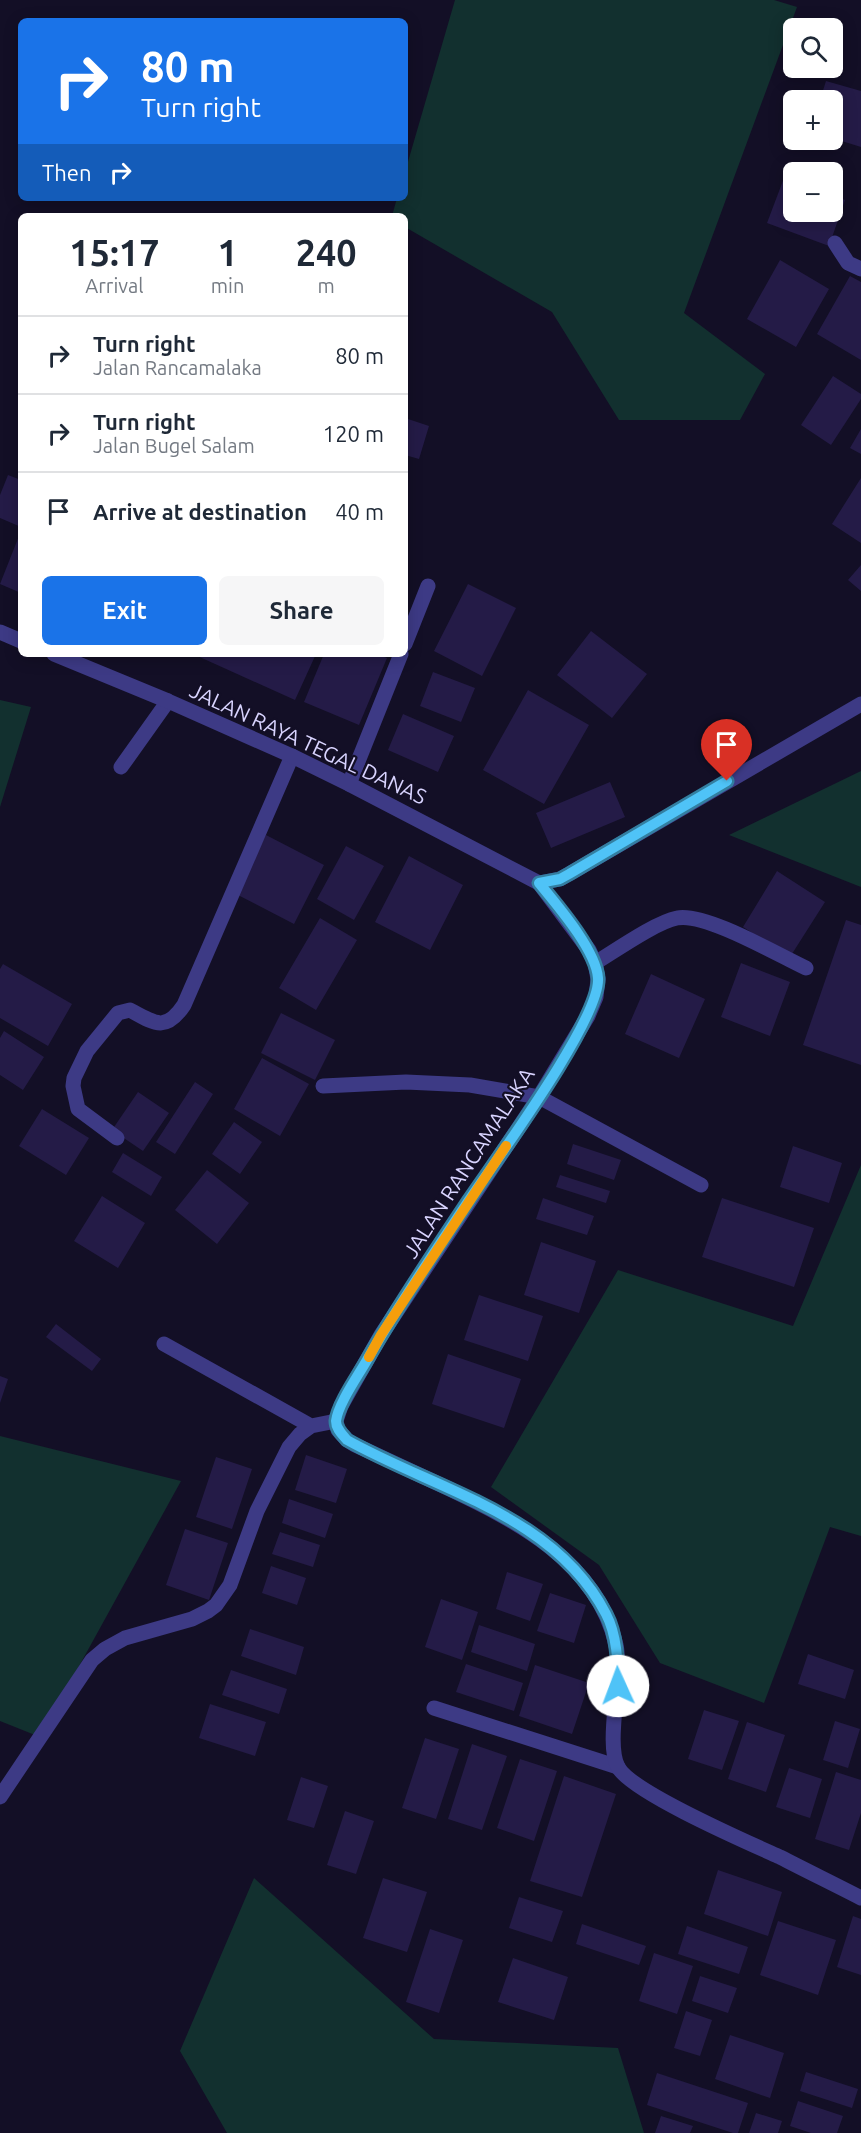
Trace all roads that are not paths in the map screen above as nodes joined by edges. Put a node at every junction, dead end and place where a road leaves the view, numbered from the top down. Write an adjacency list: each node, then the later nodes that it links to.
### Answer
1 (835, 243): 2 (street)
2 (861, 269)
3 (428, 586): 5 (street)
4 (0, 632): 6 (street)
5 (408, 636)
6 (18, 639)
7 (61, 657): 9 (street, JALAN RAYA TEGAL DANAS)
8 (400, 657): 13 (street)
9 (168, 701): 11 (street, JALAN RAYA TEGAL DANAS); 12 (street)
10 (861, 704): 14 (street)
11 (292, 756): 13 (street, JALAN RAYA TEGAL DANAS); 19 (street)
12 (121, 767)
13 (349, 784): 14 (street, JALAN RAYA TEGAL DANAS)
14 (539, 883): 15 (street)
15 (592, 957): 16 (street); 18 (street, JALAN RANCAMALAKA)
16 (806, 969)
17 (323, 1086): 18 (street)
18 (539, 1097): 20 (street); 22 (street, JALAN RANCAMALAKA)
19 (117, 1138)
20 (701, 1185)
21 (164, 1344): 23 (street)
22 (336, 1421): 23 (street); 25 (street)
23 (311, 1426): 26 (street)
24 (434, 1708): 25 (street)
25 (618, 1767): 27 (street)
26 (0, 1797)
27 (861, 1898)

